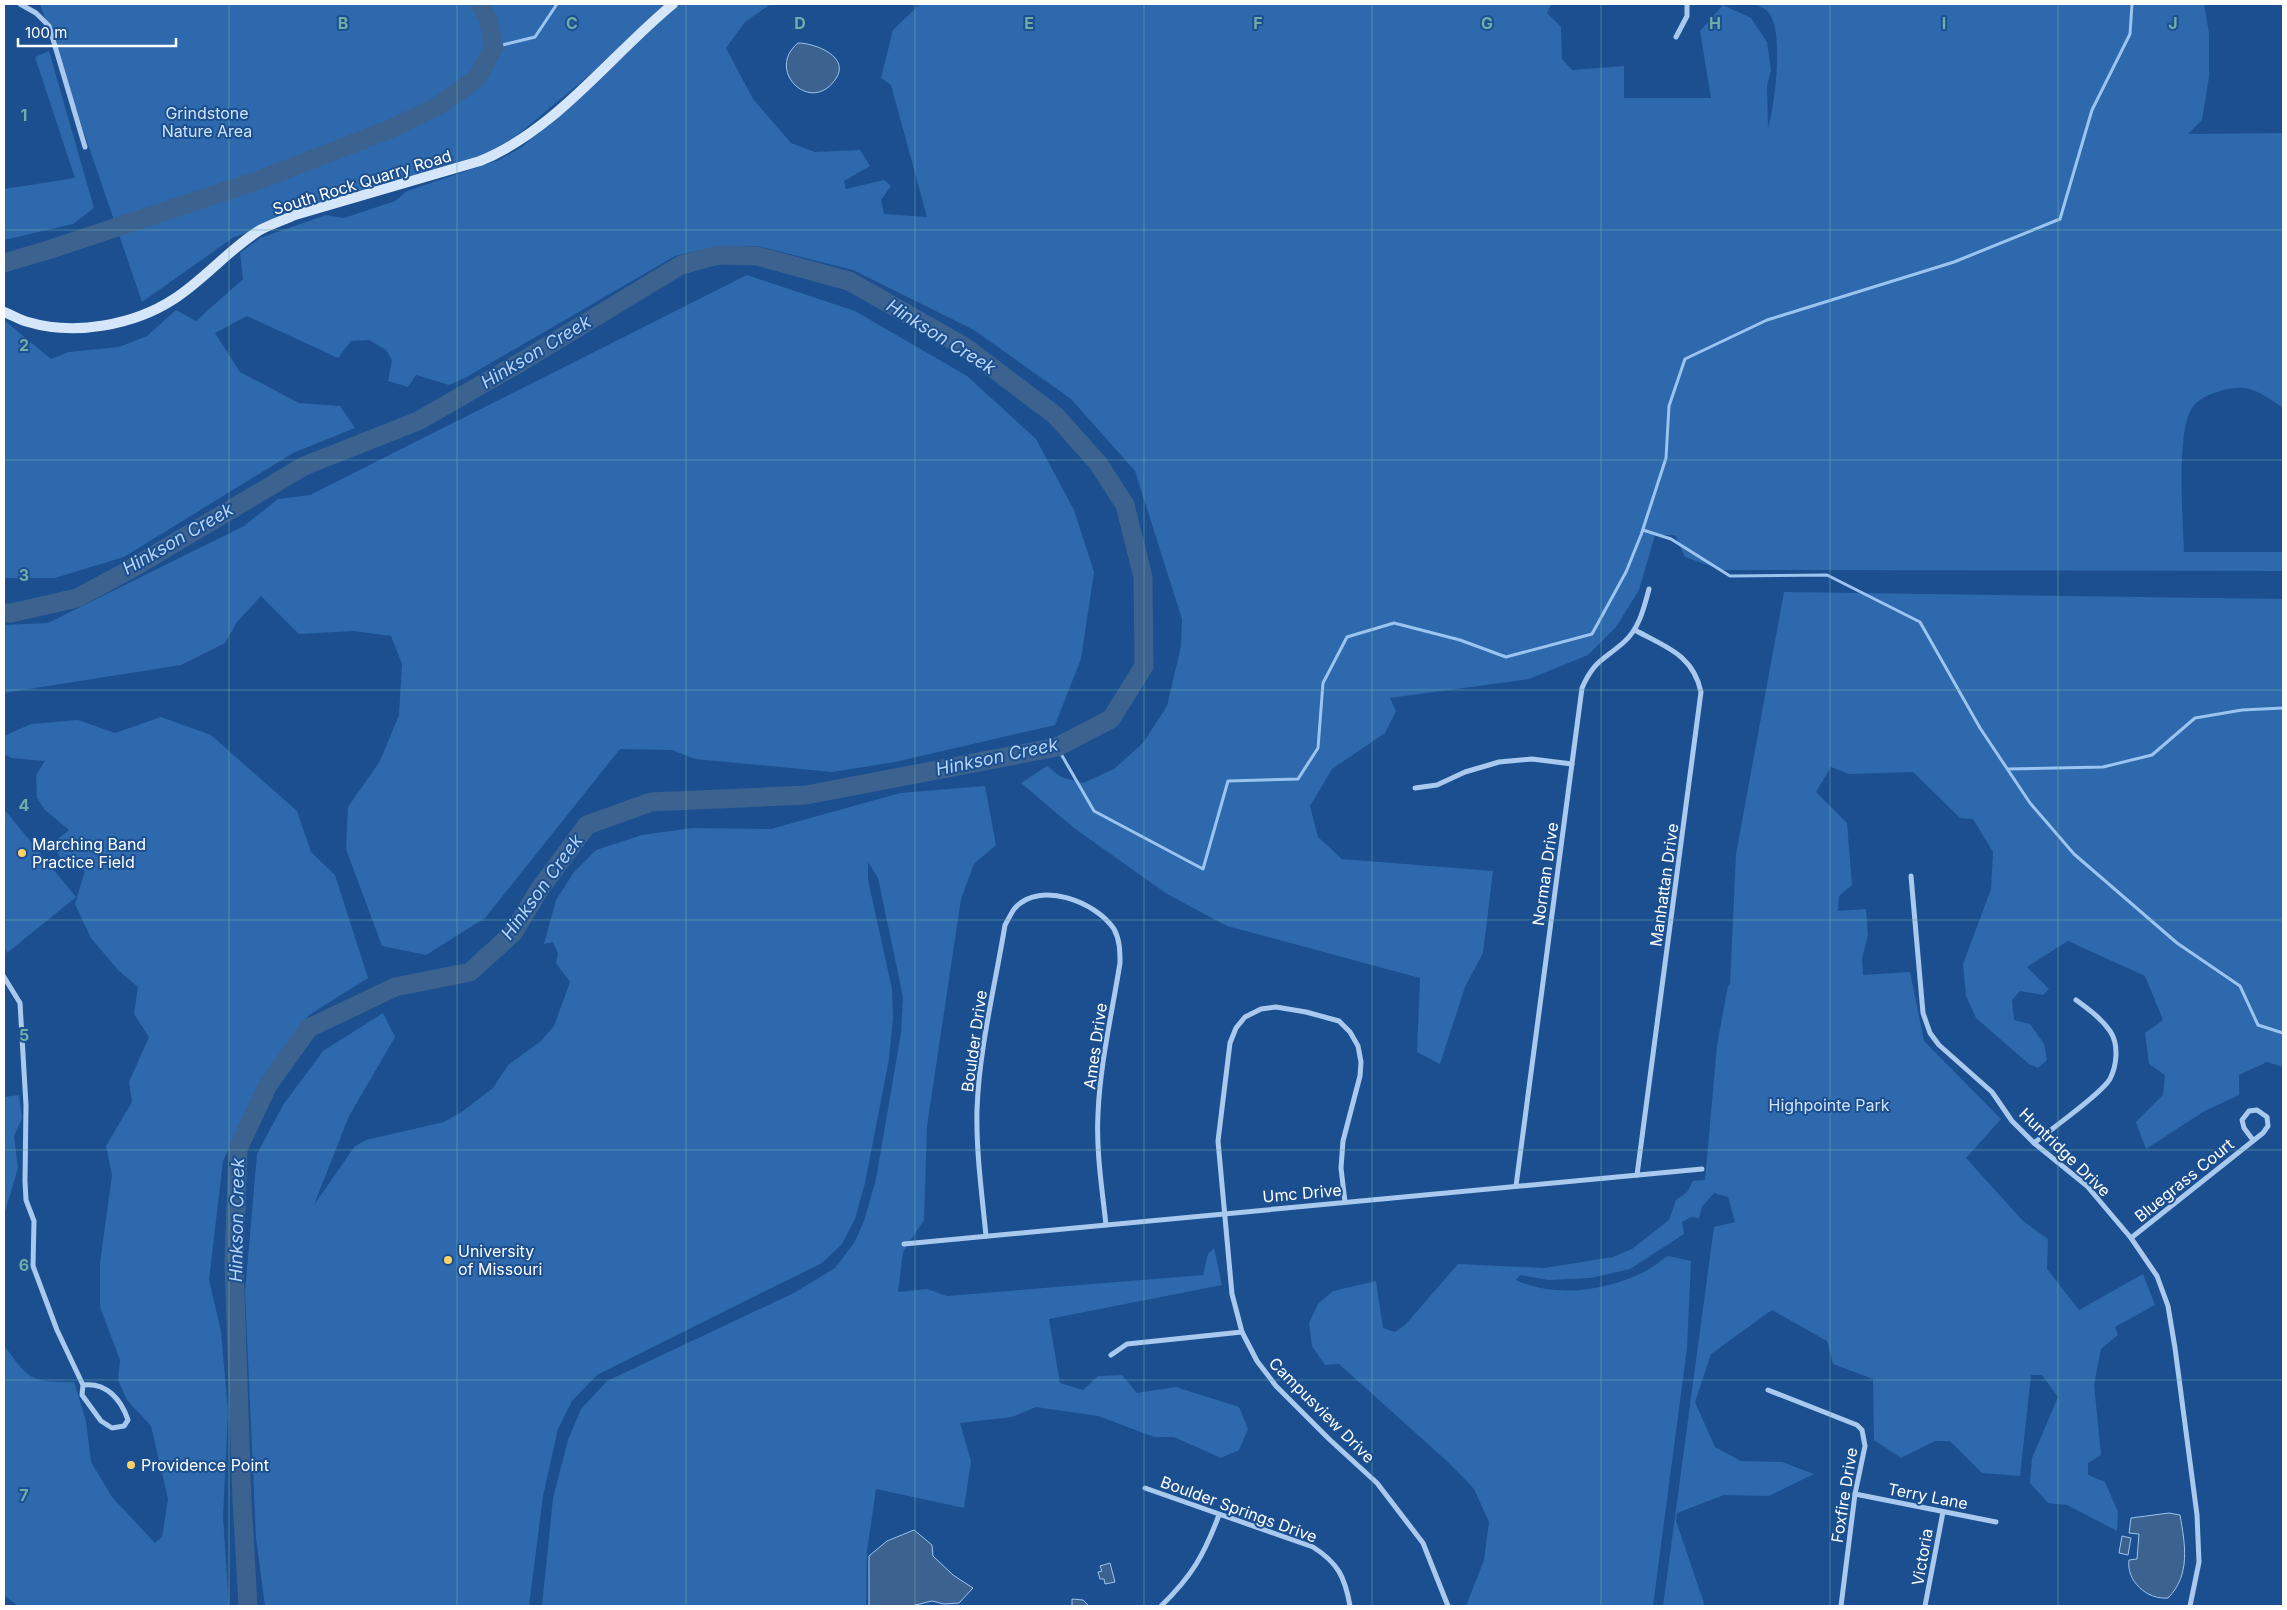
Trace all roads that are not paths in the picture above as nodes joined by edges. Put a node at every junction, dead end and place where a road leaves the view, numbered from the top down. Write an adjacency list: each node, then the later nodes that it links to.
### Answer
1 (20, 4): 5 (street)
2 (673, 4): 6 (street, South Rock Quarry Road)
3 (1687, 4): 4 (street)
4 (1676, 37)
5 (85, 147)
6 (4, 312)
7 (1649, 589): 8 (street, Norman Drive)
8 (1635, 630): 9 (street, Norman Drive); 18 (street, Manhattan Drive)
9 (1572, 764): 10 (street); 19 (street, Norman Drive)
10 (1414, 788)
11 (1912, 876): 16 (street, Huntridge Drive)
12 (1067, 897): 22 (street, Ames Drive); 23 (street, Boulder Drive)
13 (4, 977): 28 (street)
14 (2076, 1000): 16 (street)
15 (2253, 1140): 15 (street, Bluegrass Court); 24 (street, Bluegrass Court)
16 (2034, 1143): 24 (street, Huntridge Drive)
17 (1702, 1168): 18 (street, Umc Drive)
18 (1637, 1175): 19 (street, Umc Drive)
19 (1516, 1186): 20 (street, Umc Drive)
20 (1345, 1202): 21 (street, Umc Drive); 21 (street, Campusview Drive)
21 (1224, 1213): 22 (street, Umc Drive); 26 (street, Campusview Drive)
22 (1106, 1224): 23 (street, Umc Drive)
23 (986, 1236): 25 (street, Umc Drive)
24 (2130, 1238): 40 (street, Huntridge Drive)
25 (904, 1244)
26 (1242, 1332): 27 (street); 37 (street, Campusview Drive)
27 (1111, 1355)
28 (83, 1385): 28 (street)
29 (1768, 1390): 31 (street, Foxfire Drive)
30 (1145, 1488): 33 (street, Boulder Springs Drive)
31 (1855, 1494): 32 (street, Terry Lane); 38 (street, Foxfire Drive)
32 (1942, 1512): 34 (street, Terry Lane); 39 (street, Victoria)
33 (1219, 1515): 35 (street); 36 (street, Boulder Springs Drive)
34 (1996, 1522)
35 (1161, 1606)
36 (1350, 1606)
37 (1448, 1606)
38 (1841, 1606)
39 (1925, 1606)
40 (2190, 1606)

